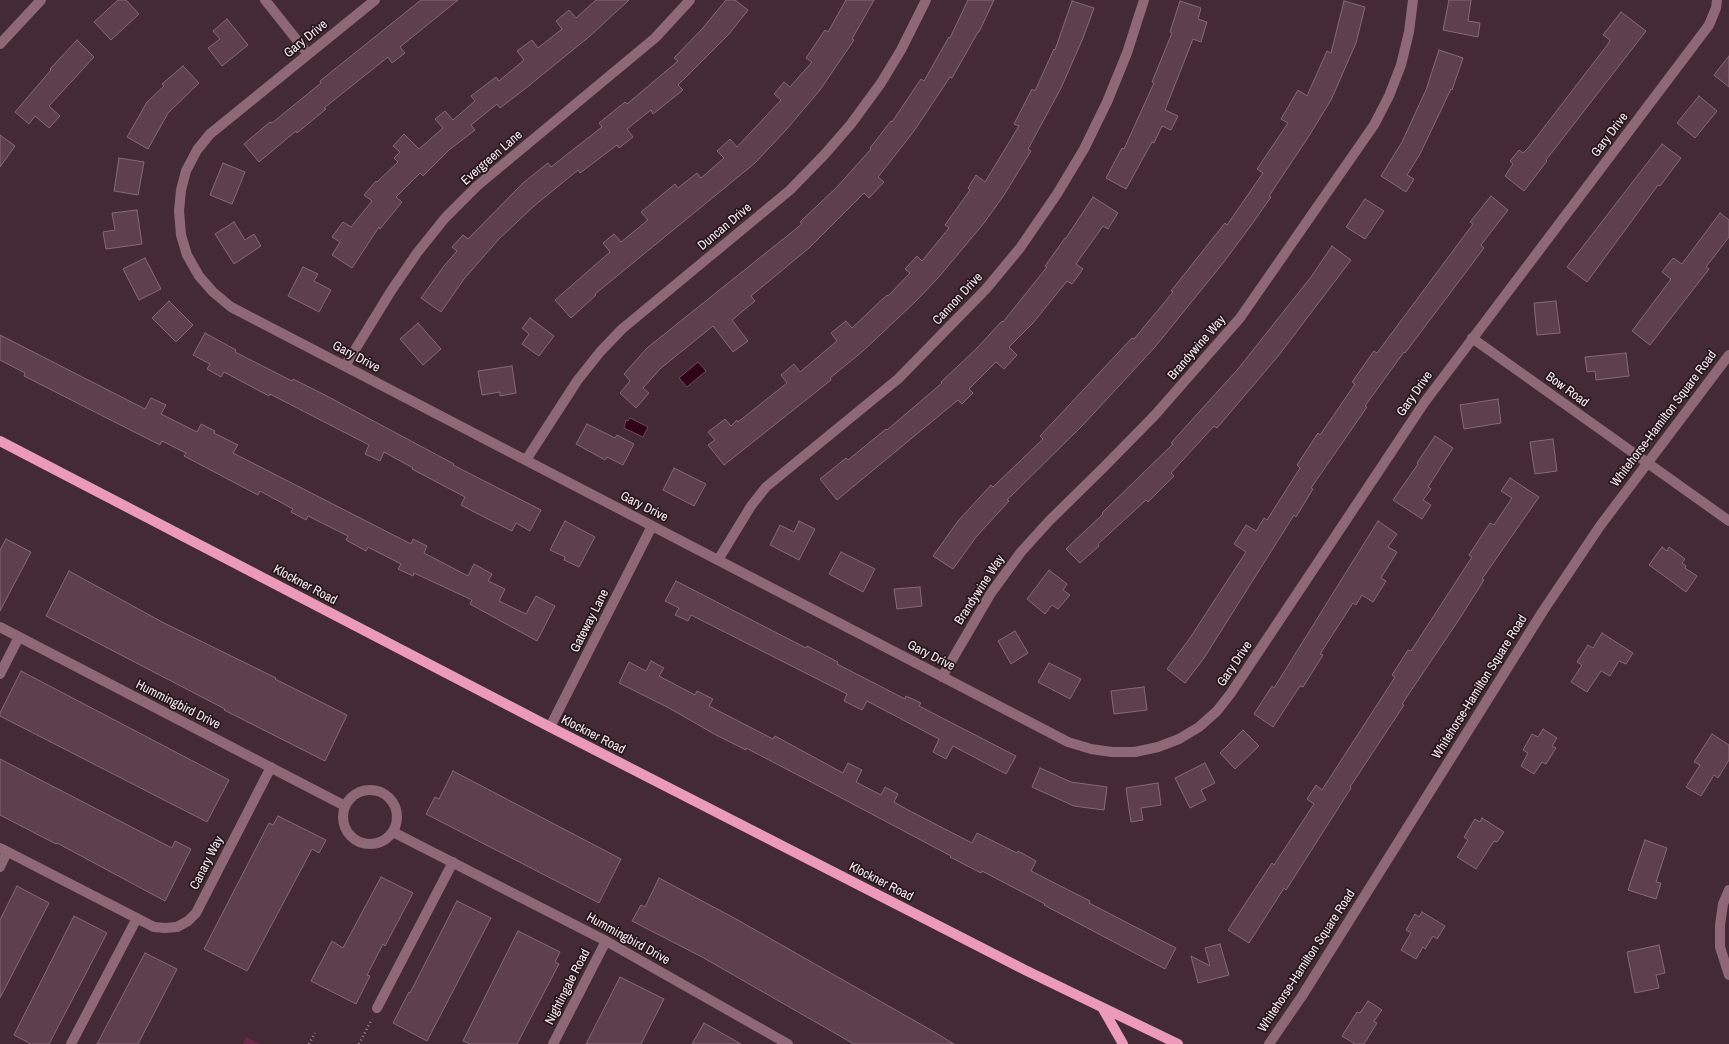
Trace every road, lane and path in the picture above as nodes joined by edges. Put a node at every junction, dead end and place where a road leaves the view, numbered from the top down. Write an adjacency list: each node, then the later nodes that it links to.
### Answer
1 (41, 0): 9 (street)
2 (265, 0): 10 (street)
3 (374, 0): 10 (street, Gary Drive)
4 (690, 0): 13 (street, Evergreen Lane)
5 (926, 0): 15 (street, Duncan Drive)
6 (1144, 0): 19 (street, Cannon Drive)
7 (1413, 0): 23 (street, Brandywine Way)
8 (1717, 0): 11 (street, Gary Drive)
9 (0, 44)
10 (308, 54): 13 (street, Gary Drive)
11 (1472, 338): 16 (street, Bow Road); 23 (street, Gary Drive)
12 (1729, 355): 16 (street, Whitehorse-Hamilton Square Road)
13 (346, 366): 15 (street, Gary Drive)
14 (0, 441): 24 (main road, Klockner Road)
15 (526, 460): 18 (street, Gary Drive)
16 (1646, 463): 17 (street, Bow Road); 45 (street, Whitehorse-Hamilton Square Road)
17 (1729, 521)
18 (652, 526): 19 (street, Gary Drive); 24 (street, Gateway Lane)
19 (718, 560): 23 (street, Gary Drive)
20 (0, 627): 21 (street, Hummingbird Drive)
21 (19, 637): 22 (street); 25 (street, Hummingbird Drive)
22 (0, 674)
23 (942, 677)
24 (550, 727): 36 (main road, Klockner Road)
25 (270, 767): 26 (street, Hummingbird Drive); 32 (street, Canary Way)
26 (345, 806): 27 (street); 27 (street)
27 (393, 832): 29 (street, Hummingbird Drive)
28 (4, 850): 30 (street, Canary Way); 32 (street, Canary Way)
29 (453, 862): 33 (street, Hummingbird Drive); 35 (street)
30 (0, 867)
31 (1729, 890): 34 (street)
32 (137, 918): 39 (street)
33 (606, 941): 38 (street, Hummingbird Drive); 42 (street, Nightingale Road)
34 (1729, 976)
35 (377, 1008): 41 (path)
36 (1103, 1009): 43 (main road); 44 (main road, Klockner Road)
37 (315, 1033): 40 (path)
38 (785, 1043)
39 (71, 1044)
40 (309, 1044)
41 (359, 1044)
42 (553, 1044)
43 (1123, 1044)
44 (1178, 1044)
45 (1270, 1044)

